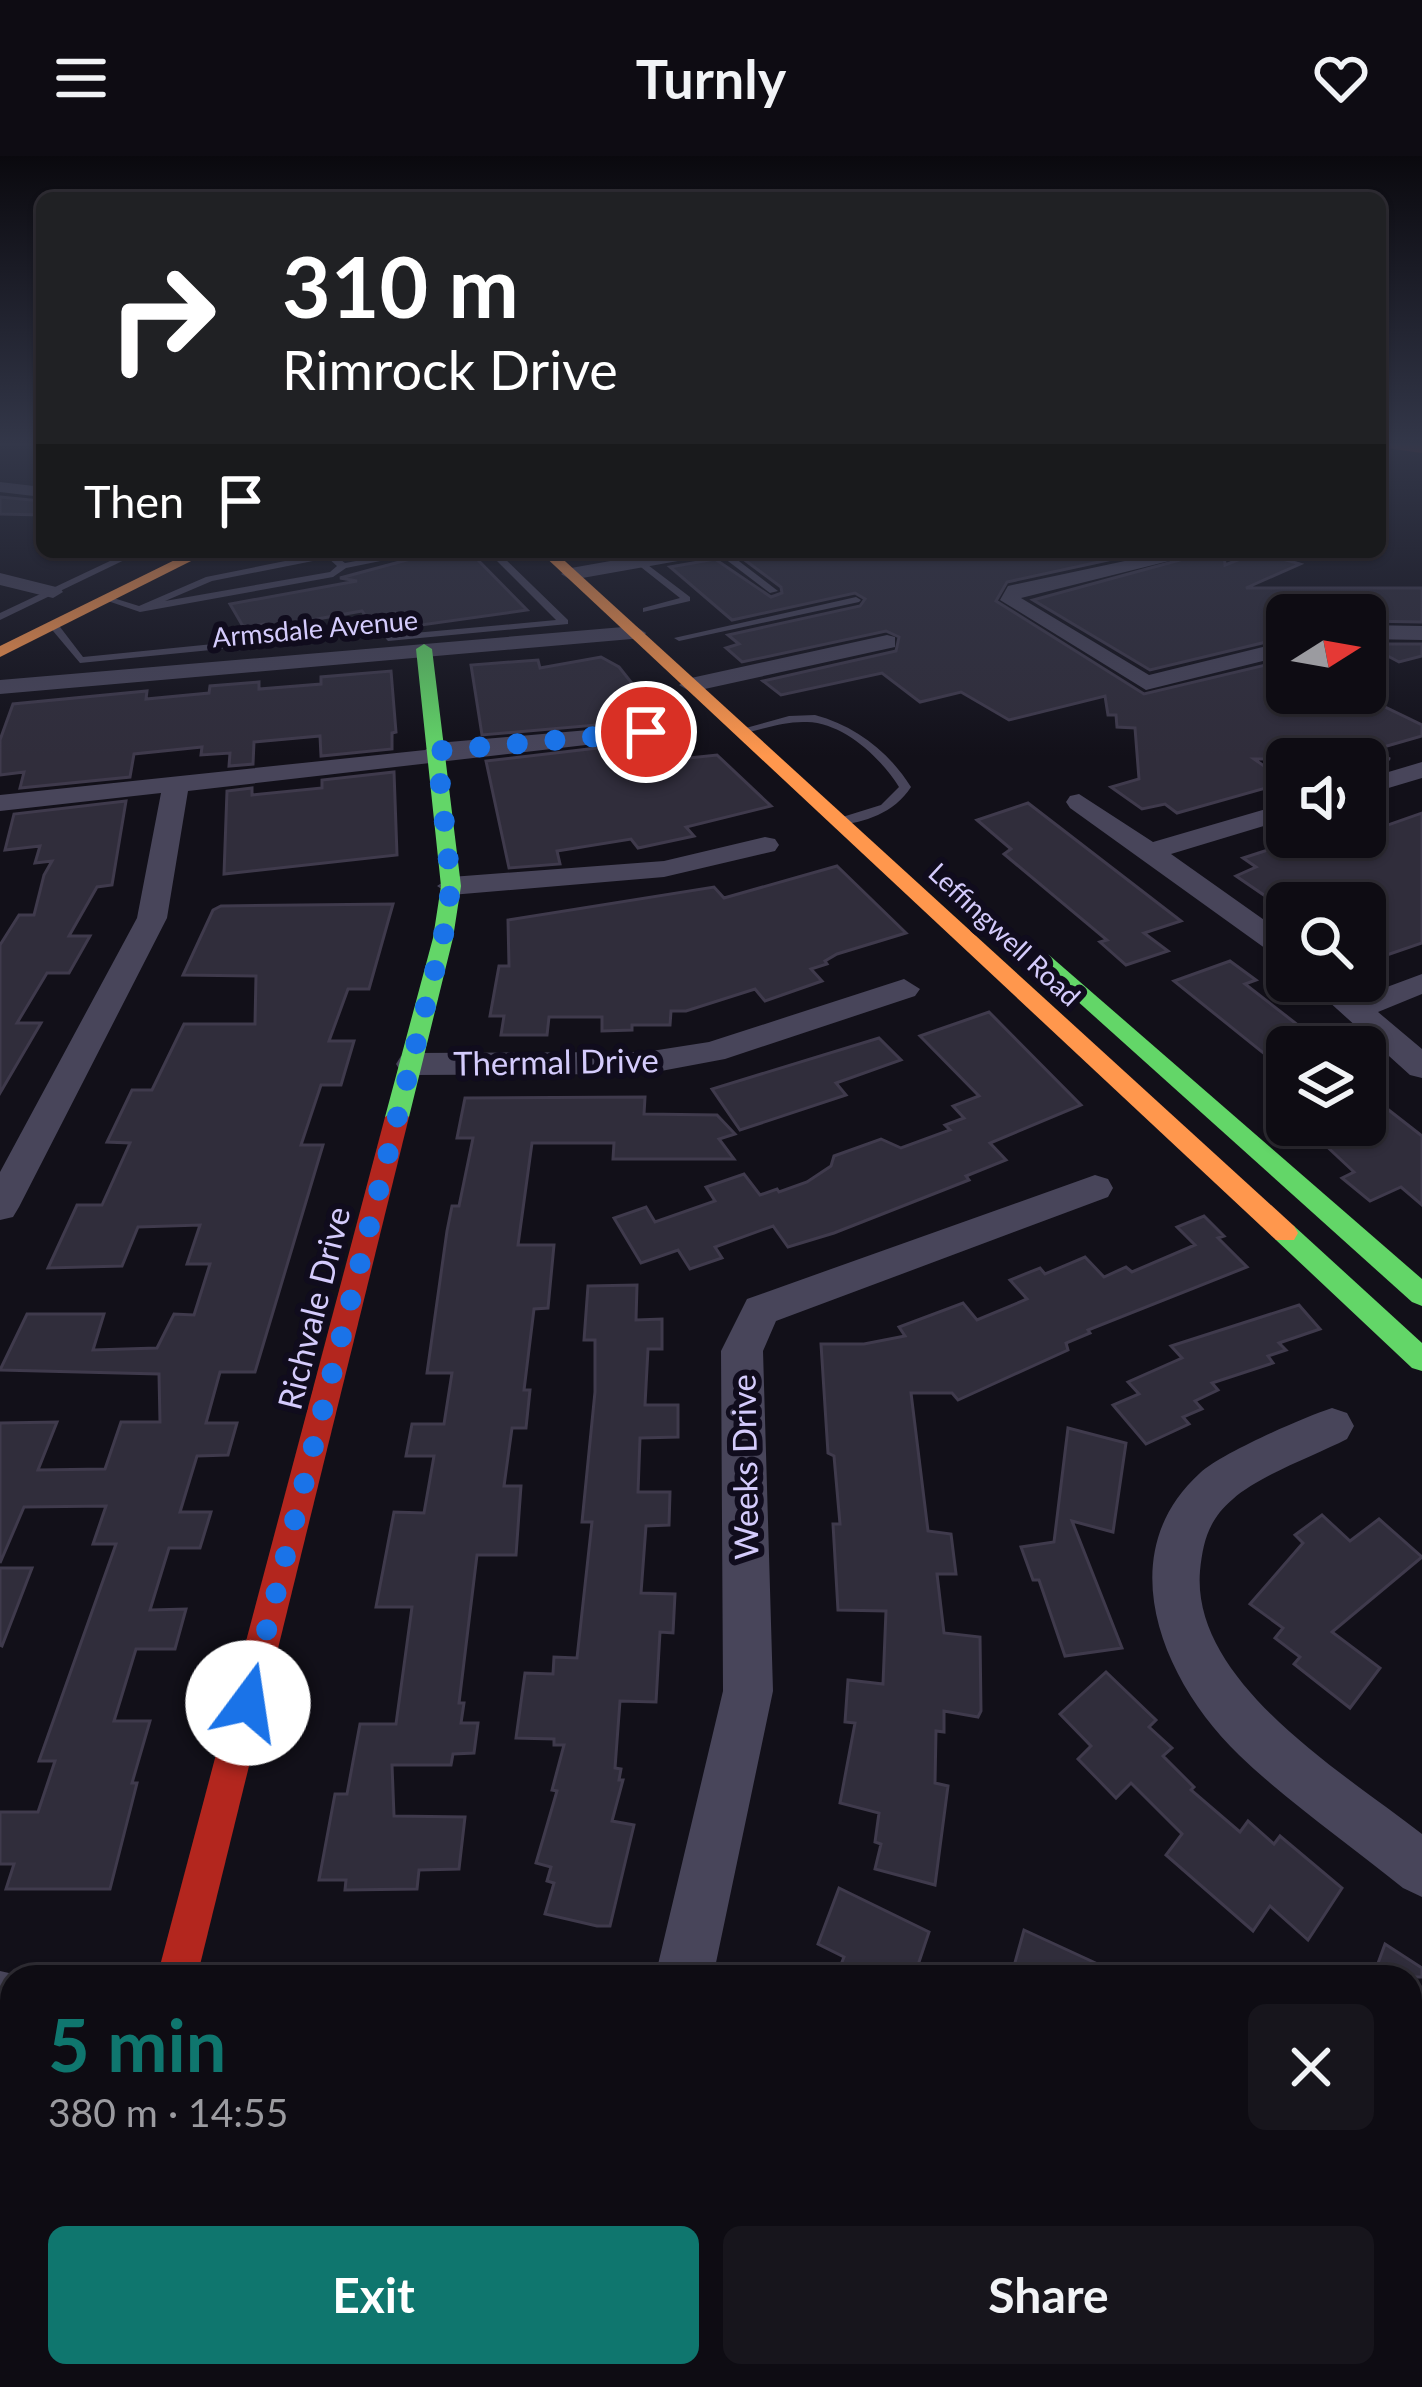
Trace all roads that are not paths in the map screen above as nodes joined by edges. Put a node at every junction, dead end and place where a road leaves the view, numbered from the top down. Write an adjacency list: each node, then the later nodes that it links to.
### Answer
1 (124, 558): 17 (lane)
2 (190, 558): 18 (main road)
3 (306, 558): 20 (lane)
4 (335, 558): 13 (lane)
5 (387, 558): 13 (lane)
6 (499, 558): 23 (lane)
7 (662, 558): 11 (street)
8 (729, 558): 16 (lane)
9 (1096, 558): 14 (street)
10 (1167, 558): 14 (street)
11 (640, 562): 12 (street); 22 (lane)
12 (584, 565): 22 (main road, Leffingwell Road)
13 (344, 566): 20 (lane)
14 (1117, 569): 30 (street)
15 (0, 579): 17 (street)
16 (773, 591)
17 (53, 592): 21 (lane)
18 (107, 599): 20 (lane); 23 (main road)
19 (856, 600): 26 (lane)
20 (140, 609)
21 (0, 617)
22 (640, 621): 26 (main road, Leffingwell Road); 28 (street, Armsdale Avenue); 32 (main road, Leffingwell Road)
23 (53, 626): 29 (main road)
24 (1386, 632): 25 (street)
25 (1422, 633)
26 (679, 638): 31 (main road, Leffingwell Road)
27 (887, 642): 31 (street)
28 (424, 649): 33 (street, Armsdale Avenue); 37 (main road, Richvale Drive)
29 (0, 652)
30 (1266, 653)
31 (723, 678): 32 (street); 34 (main road, Leffingwell Road)
32 (691, 685): 35 (main road, Leffingwell Road)
33 (0, 686)
34 (774, 723): 35 (lane); 38 (main road, Leffingwell Road); 46 (lane)
35 (741, 731): 47 (main road, Leffingwell Road)
36 (646, 732): 37 (street)
37 (437, 753): 42 (street); 50 (main road, Richvale Drive)
38 (808, 753)
39 (1422, 770): 40 (street)
40 (1386, 781)
41 (842, 783): 46 (main road)
42 (176, 785): 44 (street); 60 (street)
43 (1079, 802): 49 (street)
44 (0, 803)
45 (1266, 817): 49 (street)
46 (885, 820): 47 (lane)
47 (840, 822): 62 (main road, Leffingwell Road)
48 (765, 845): 50 (street)
49 (1146, 853): 51 (street)
50 (451, 886): 57 (main road, Richvale Drive)
51 (1266, 936)
52 (1017, 937): 61 (main road, Leffingwell Road)
53 (1422, 983): 56 (street)
54 (904, 989): 57 (street, Thermal Drive)
55 (1346, 1002): 56 (street)
56 (1355, 1010): 58 (street)
57 (413, 1064): 65 (main road, Richvale Drive)
58 (1422, 1067)
59 (1095, 1188): 66 (street, Weeks Drive)
60 (0, 1207)
61 (1422, 1295)
62 (1422, 1360)
63 (1332, 1426): 64 (street)
64 (1422, 1869)
65 (180, 1965)
66 (687, 1965)

